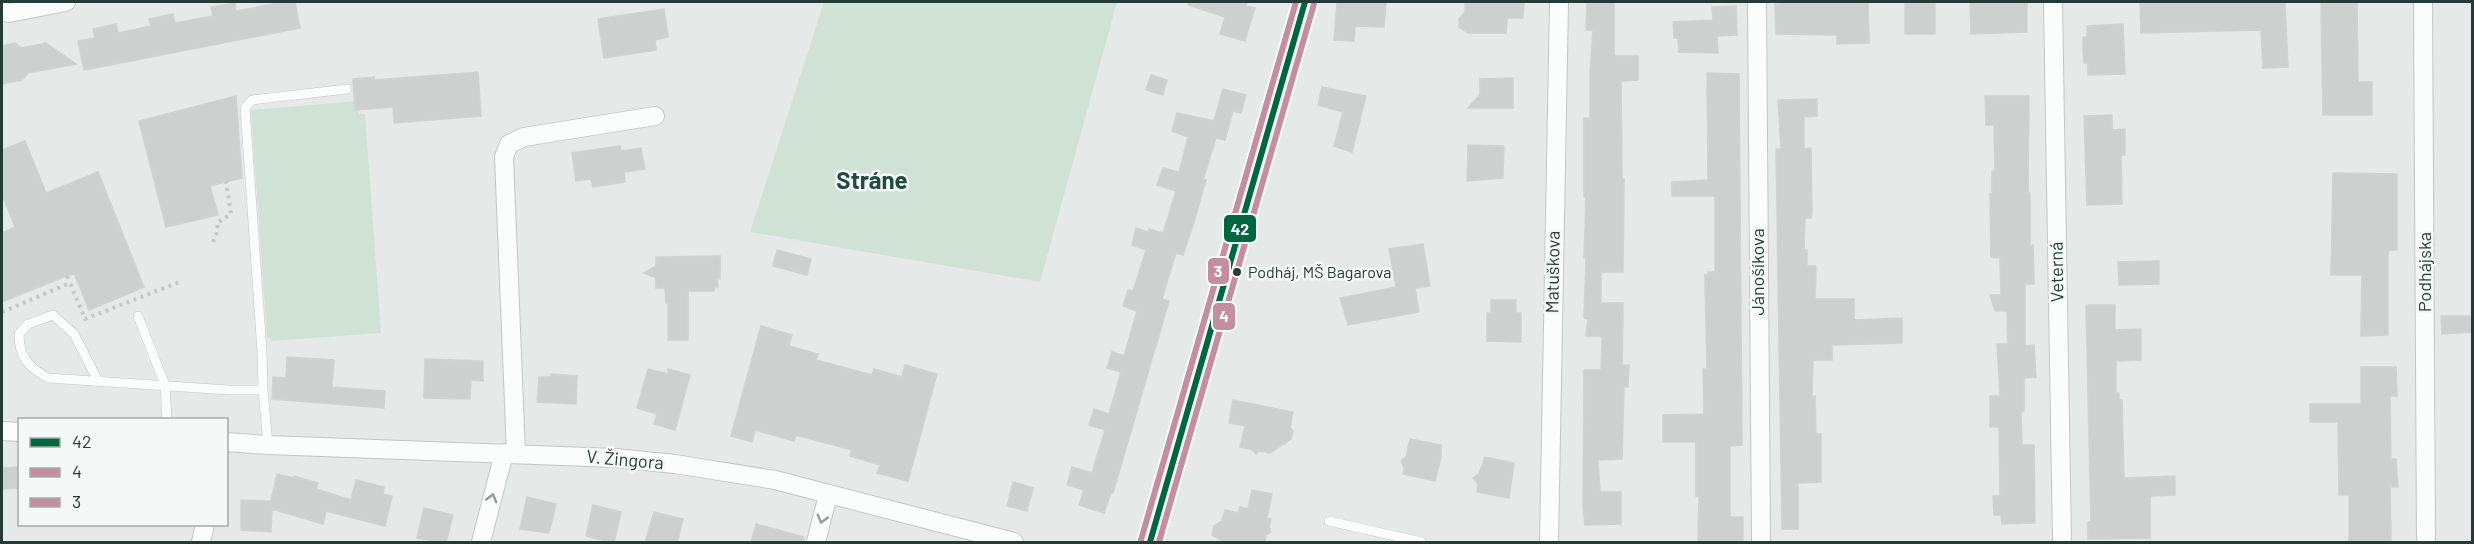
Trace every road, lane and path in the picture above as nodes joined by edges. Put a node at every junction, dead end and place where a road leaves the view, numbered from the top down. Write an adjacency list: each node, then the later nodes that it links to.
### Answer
1 (66, 2): 7 (street)
2 (1305, 2): 34 (street)
3 (1559, 2): 36 (street, Matuškova)
4 (1757, 2): 37 (street, Jánošíkova)
5 (2053, 2): 38 (street, Veterná)
6 (2423, 2): 39 (street, Podhájska)
7 (2, 11)
8 (346, 89): 19 (lane)
9 (655, 116): 25 (street)
10 (226, 182): 11 (path)
11 (213, 242)
12 (67, 276): 14 (path)
13 (182, 281): 14 (path)
14 (70, 283): 15 (path)
15 (2, 312)
16 (138, 316): 18 (lane)
17 (99, 381): 17 (lane); 18 (lane)
18 (165, 385): 19 (lane); 20 (lane)
19 (263, 390): 24 (lane)
20 (167, 418)
21 (2, 431): 22 (street)
22 (18, 432)
23 (228, 443): 24 (street, V. Žingora)
24 (268, 445): 25 (street, V. Žingora)
25 (510, 454): 26 (street, V. Žingora); 31 (street, one-way to 25)
26 (828, 495): 32 (street, one-way to 32); 33 (street, V. Žingora)
27 (1329, 521): 29 (lane)
28 (205, 526): 30 (street)
29 (1388, 539): 35 (lane)
30 (201, 543)
31 (481, 543)
32 (816, 543)
33 (1014, 543)
34 (1150, 543)
35 (1421, 543)
36 (1549, 543)
37 (1761, 543)
38 (2062, 543)
39 (2426, 543)

